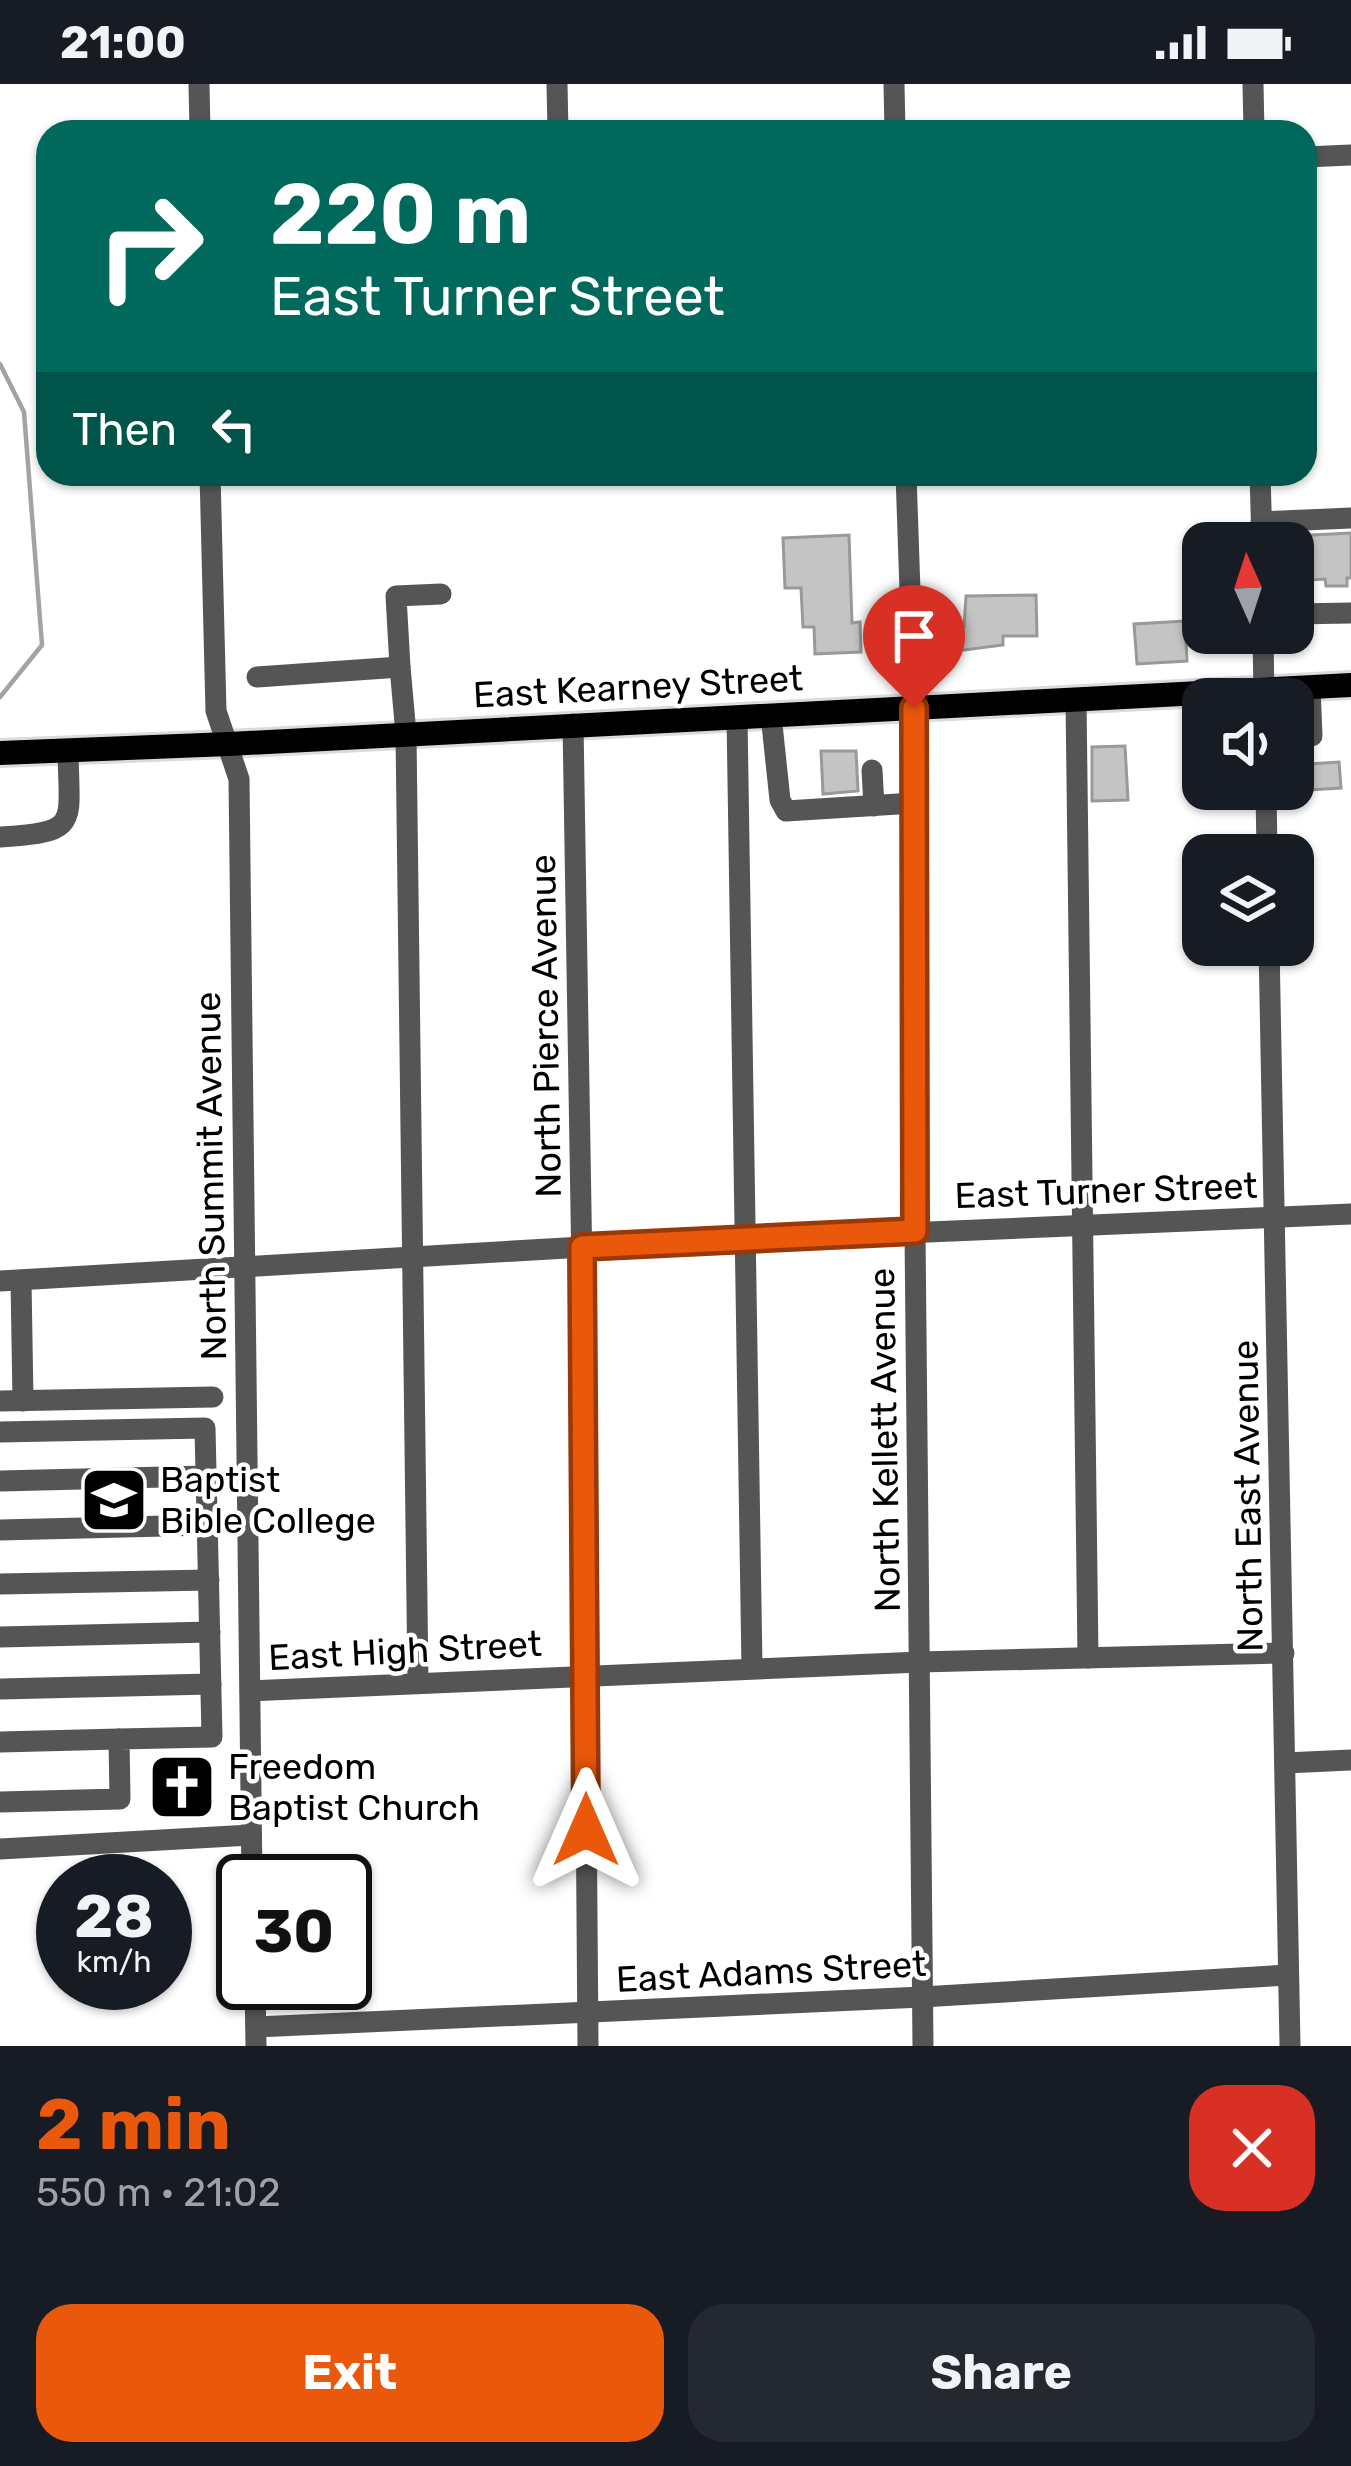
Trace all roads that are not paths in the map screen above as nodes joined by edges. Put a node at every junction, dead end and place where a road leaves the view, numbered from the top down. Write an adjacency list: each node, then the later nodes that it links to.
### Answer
1 (199, 84): 5 (street)
2 (557, 84): 6 (street)
3 (894, 84): 7 (street)
4 (1253, 84): 8 (street)
5 (200, 120)
6 (558, 120)
7 (895, 120)
8 (1254, 120)
9 (1351, 155): 10 (street)
10 (1317, 156)
11 (210, 486): 31 (street, North Summit Avenue)
12 (906, 486): 26 (street, North Kellett Avenue)
13 (1260, 486): 15 (street)
14 (1351, 518): 16 (street)
15 (1261, 522)
16 (1314, 524)
17 (441, 594): 20 (street)
18 (1351, 613): 19 (street)
19 (1314, 614)
20 (400, 667): 21 (street); 30 (street)
21 (257, 677)
22 (1351, 685): 23 (main road, East Kearney Street)
23 (1314, 687)
24 (1182, 697): 25 (main road, East Kearney Street)
25 (1076, 700): 26 (main road, East Kearney Street); 41 (street)
26 (914, 708): 27 (main road, East Kearney Street); 35 (street, North Kellett Avenue)
27 (771, 715): 28 (main road, East Kearney Street); 36 (street)
28 (737, 717): 29 (main road, East Kearney Street); 43 (street)
29 (573, 724): 30 (main road, East Kearney Street); 44 (street, North Pierce Avenue)
30 (406, 734): 31 (main road, East Kearney Street); 45 (street)
31 (229, 744): 32 (main road, East Kearney Street); 46 (street, North Summit Avenue)
32 (68, 751): 33 (main road, East Kearney Street); 37 (street)
33 (0, 753)
34 (872, 770): 36 (street)
35 (914, 803): 36 (street); 42 (street, North Kellett Avenue)
36 (874, 806)
37 (0, 837)
38 (1268, 966): 40 (street, North East Avenue)
39 (1351, 1214): 40 (street, East Turner Street)
40 (1273, 1217): 41 (street, East Turner Street); 62 (street, North East Avenue)
41 (1082, 1224): 42 (street, East Turner Street); 63 (street)
42 (915, 1231): 43 (street, East Turner Street); 64 (street, North Kellett Avenue)
43 (743, 1239): 44 (street, East Turner Street); 65 (street)
44 (582, 1247): 45 (street, East Turner Street); 66 (street, North Pierce Avenue)
45 (412, 1258): 46 (street, East Turner Street); 67 (street)
46 (244, 1268): 47 (street, East Turner Street); 53 (street, North Summit Avenue)
47 (10, 1280): 48 (street)
48 (11, 1348): 51 (street)
49 (213, 1397): 51 (street)
50 (0, 1401): 51 (street)
51 (23, 1401)
52 (0, 1432): 54 (street)
53 (246, 1462): 54 (street); 70 (street, North Summit Avenue)
54 (206, 1470): 55 (street); 56 (street)
55 (0, 1481)
56 (207, 1526): 57 (street); 58 (street)
57 (0, 1530)
58 (208, 1580): 59 (street); 60 (street)
59 (0, 1584)
60 (210, 1633): 61 (street); 68 (street)
61 (0, 1637)
62 (1284, 1653): 63 (street, East High Street); 74 (street, North East Avenue)
63 (1088, 1658): 64 (street, East High Street)
64 (920, 1662): 65 (street, East High Street); 80 (street, North Kellett Avenue)
65 (752, 1668): 66 (street, East High Street)
66 (585, 1675): 67 (street, East High Street); 81 (street, North Pierce Avenue)
67 (418, 1683): 70 (street, East High Street)
68 (211, 1684): 69 (street); 71 (street)
69 (0, 1689)
70 (250, 1691): 76 (street, North Summit Avenue)
71 (119, 1739): 72 (street); 75 (street)
72 (0, 1742)
73 (1351, 1760): 74 (street)
74 (1285, 1763): 79 (street, North East Avenue)
75 (0, 1802)
76 (251, 1835): 77 (street); 78 (street, North Summit Avenue)
77 (0, 1850)
78 (251, 1854)
79 (1288, 1975): 80 (street, East Adams Street); 85 (street, North East Avenue)
80 (922, 1997): 81 (street, East Adams Street); 84 (street, North Kellett Avenue)
81 (588, 2013): 82 (street, East Adams Street); 83 (street, North Pierce Avenue)
82 (256, 2036)
83 (588, 2046)
84 (923, 2046)
85 (1290, 2046)

